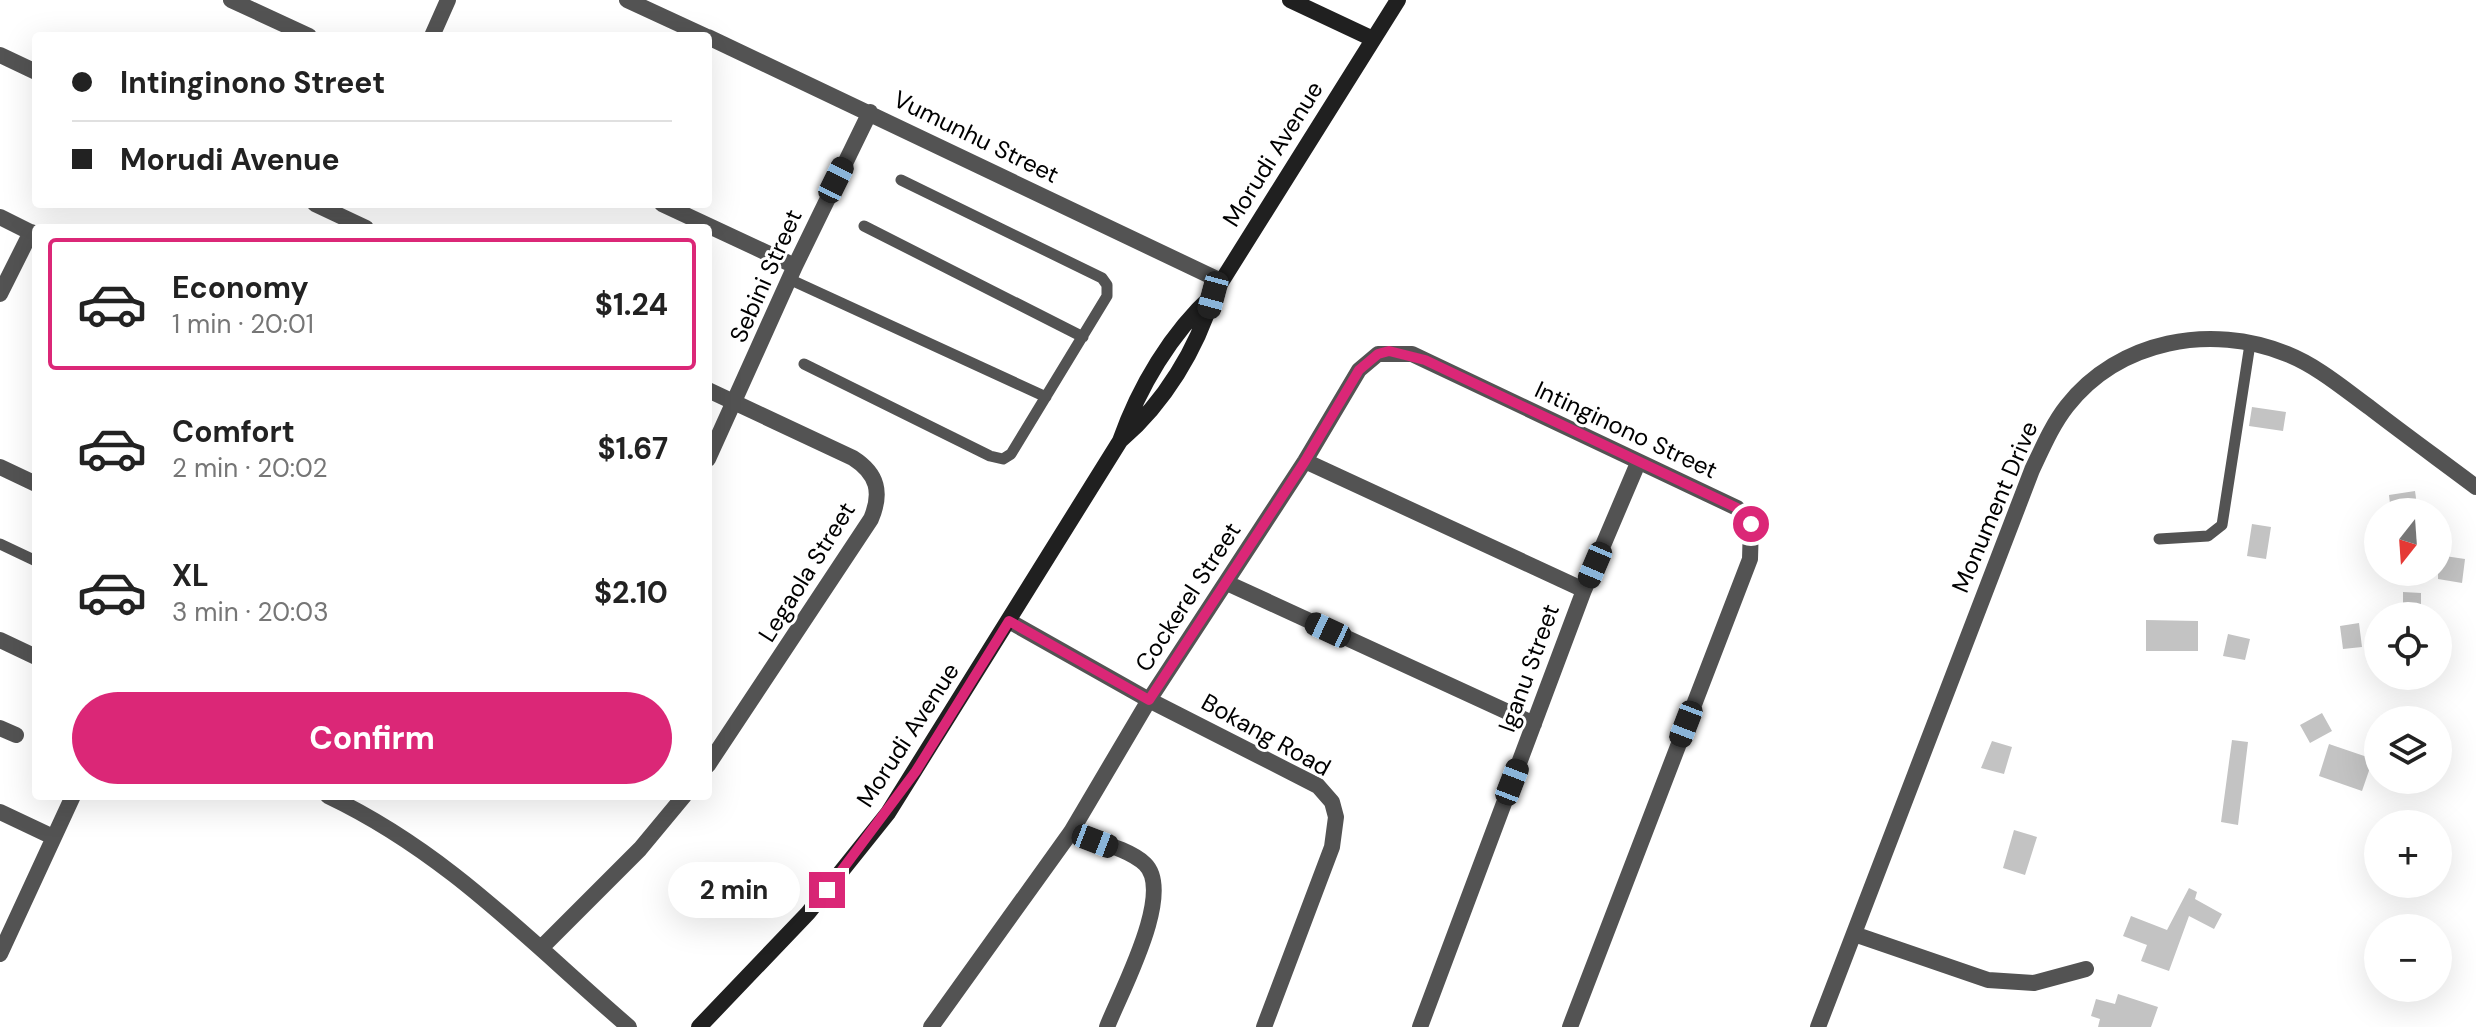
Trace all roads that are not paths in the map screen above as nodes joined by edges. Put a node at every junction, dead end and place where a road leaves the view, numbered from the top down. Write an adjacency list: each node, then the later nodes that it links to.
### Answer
1 (231, 0): 6 (street)
2 (448, 0): 7 (street)
3 (627, 0): 8 (street, Vumunhu Street)
4 (1290, 0): 9 (street)
5 (1398, 0): 9 (street, Morudi Avenue)
6 (300, 32)
7 (434, 32)
8 (695, 32)
9 (1373, 39): 25 (street, Morudi Avenue)
10 (712, 40): 13 (street, Vumunhu Street)
11 (0, 55): 12 (street)
12 (32, 70)
13 (870, 112): 24 (street, Sebini Street); 25 (street, Vumunhu Street)
14 (901, 180): 27 (lane)
15 (325, 208): 18 (street)
16 (670, 208): 19 (street)
17 (0, 217): 22 (street)
18 (347, 217)
19 (700, 224)
20 (864, 226): 27 (lane)
21 (712, 231): 24 (street)
22 (32, 233)
23 (32, 235): 26 (street)
24 (792, 273): 32 (lane); 33 (street, Sebini Street)
25 (1217, 288): 45 (street, Morudi Avenue)
26 (0, 294)
27 (1083, 337): 32 (lane)
28 (2250, 344): 39 (street, Monument Drive); 40 (lane); 59 (street, Monument Drive)
29 (1378, 354): 35 (street, Cockerel Street); 36 (street, Intinginono Street)
30 (804, 364): 32 (lane)
31 (712, 392): 33 (street, Legaola Street)
32 (1046, 397)
33 (735, 403): 34 (street, Sebini Street); 52 (street, Legaola Street)
34 (712, 451)
35 (1305, 461): 43 (street, Cockerel Street); 44 (street)
36 (1638, 463): 44 (street, Iganu Street); 69 (street, Intinginono Street)
37 (0, 467): 38 (street)
38 (32, 482)
39 (2476, 487)
40 (2159, 539)
41 (0, 544): 42 (lane)
42 (32, 559)
43 (1227, 583): 48 (street, Cockerel Street); 49 (street)
44 (1584, 590): 49 (street, Iganu Street)
45 (1009, 621): 48 (street, Bokang Road); 64 (street, Morudi Avenue)
46 (0, 640): 47 (street)
47 (32, 655)
48 (1149, 700): 57 (street, Cockerel Street); 67 (street, Bokang Road)
49 (1534, 724): 68 (street, Iganu Street)
50 (0, 728): 51 (street)
51 (16, 735)
52 (712, 759)
53 (71, 800): 58 (street)
54 (335, 800): 60 (street)
55 (681, 800): 60 (street)
56 (0, 812): 58 (street)
57 (1071, 832): 65 (street, Cockerel Street); 66 (street)
58 (53, 837): 61 (street)
59 (1854, 934): 62 (street); 70 (street, Monument Drive)
60 (541, 948): 63 (street)
61 (0, 954)
62 (2086, 969)
63 (629, 1027)
64 (699, 1027)
65 (931, 1027)
66 (1107, 1027)
67 (1264, 1027)
68 (1420, 1027)
69 (1570, 1027)
70 (1818, 1027)

